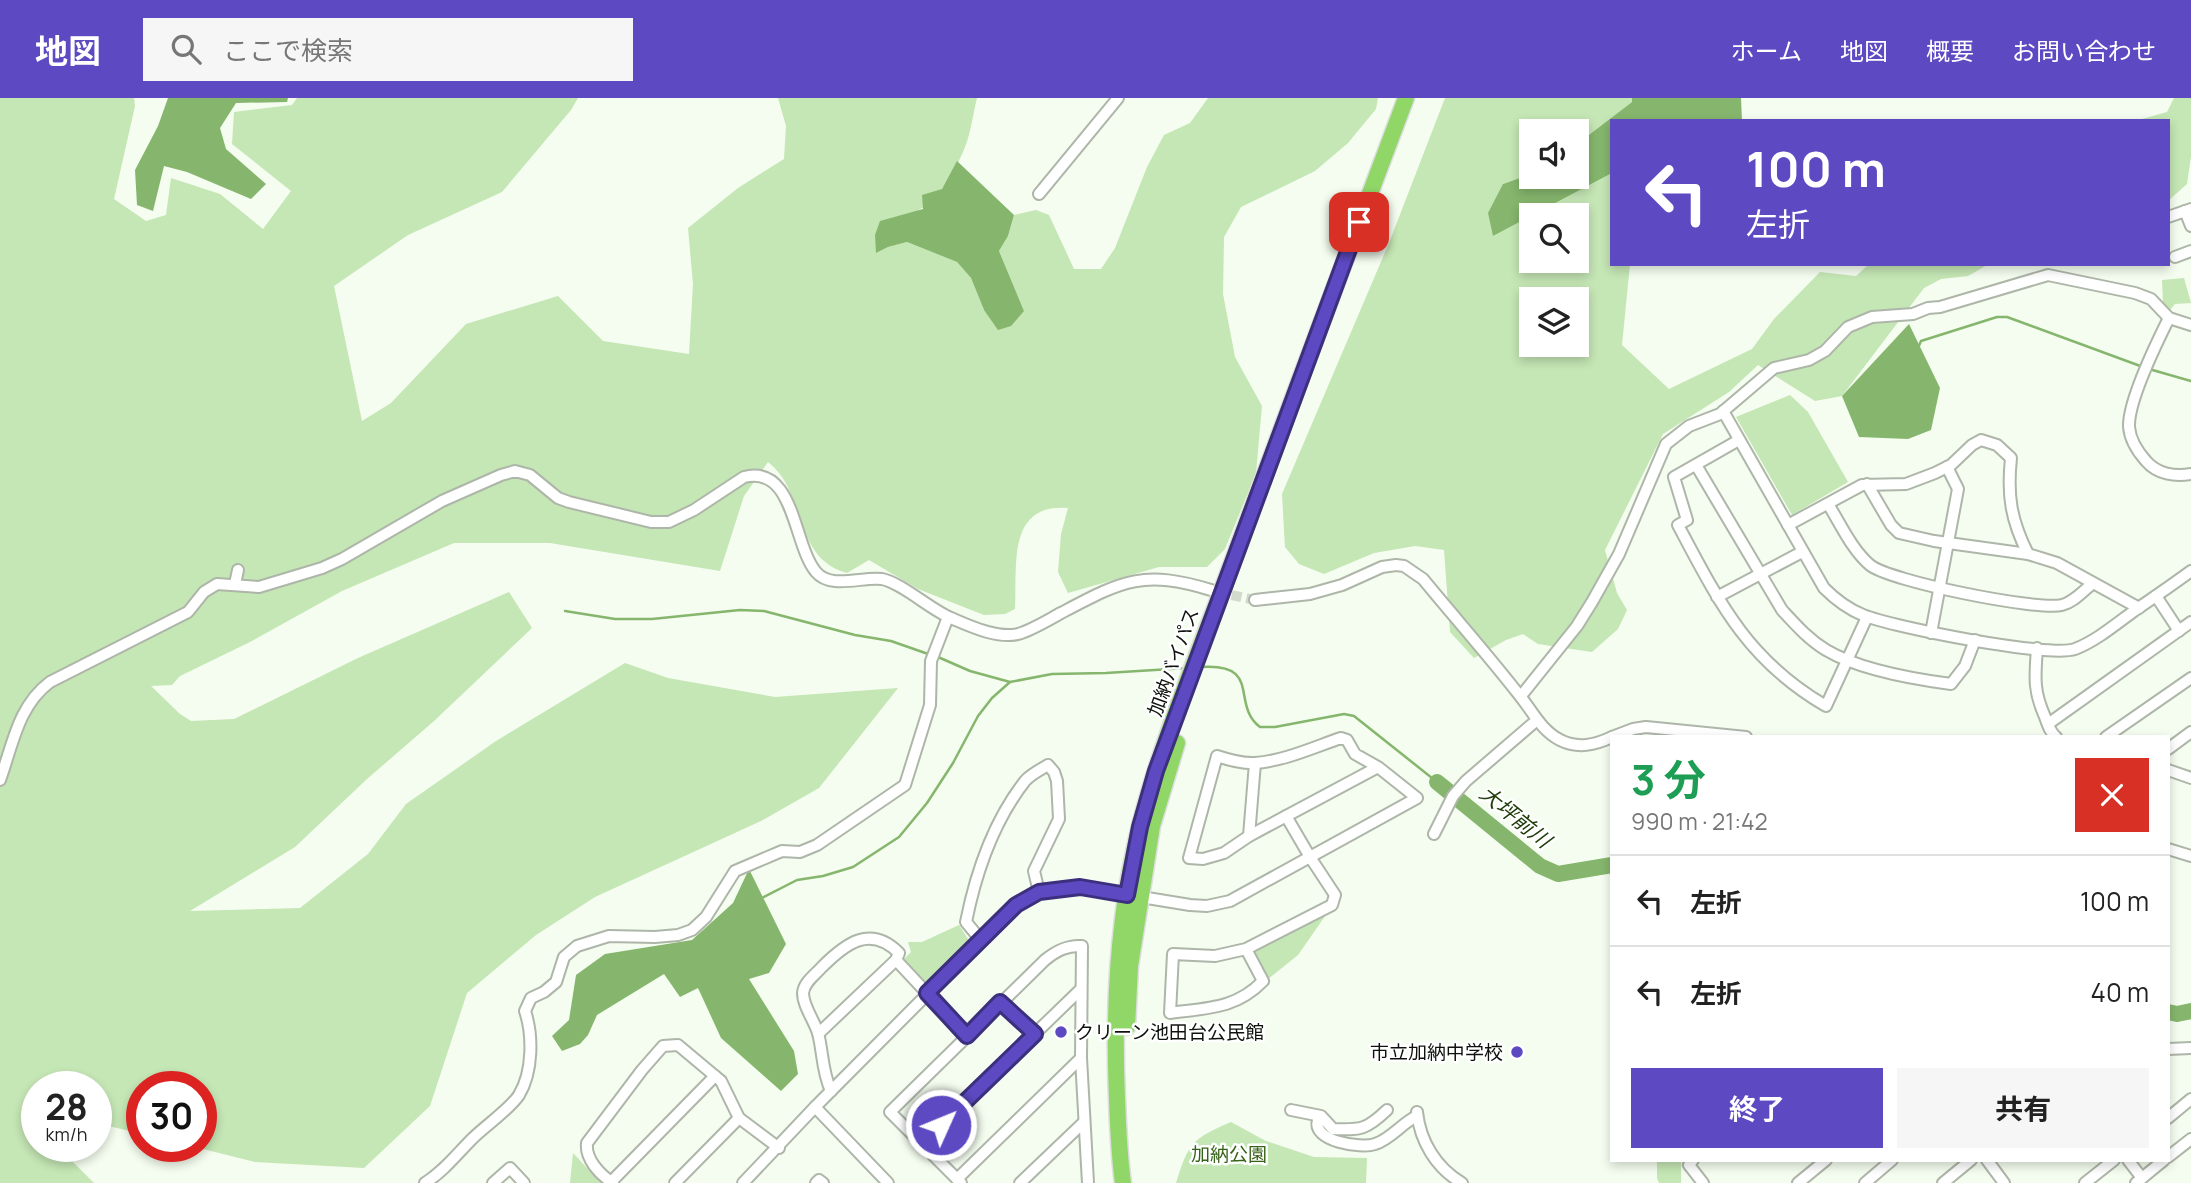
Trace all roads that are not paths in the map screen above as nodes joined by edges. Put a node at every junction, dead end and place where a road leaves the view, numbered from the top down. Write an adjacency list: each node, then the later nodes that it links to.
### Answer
1 (1406, 98): 65 (highway, 加納バイパス)
2 (1416, 98): 65 (highway, 加納バイパス)
3 (1116, 99): 4 (street)
4 (1039, 194)
5 (2188, 210): 6 (street); 7 (street)
6 (2170, 216)
7 (2191, 226)
8 (2191, 251): 9 (street)
9 (2175, 257)
10 (2169, 318): 11 (street); 12 (street); 16 (street)
11 (2191, 325)
12 (1723, 411): 13 (street); 43 (street)
13 (1739, 440): 14 (street); 19 (street)
14 (1696, 465): 25 (street); 31 (street)
15 (1947, 467): 17 (street); 20 (street); 22 (street)
16 (2191, 474)
17 (1867, 484): 18 (street); 20 (street)
18 (1828, 504): 19 (street); 28 (street)
19 (1788, 525): 21 (street)
20 (1948, 542): 22 (street); 28 (street)
21 (1802, 552): 25 (street); 35 (street)
22 (2028, 554): 27 (street)
23 (238, 570): 26 (street)
24 (2191, 571): 30 (street)
25 (1760, 573): 31 (street); 41 (street)
26 (235, 584): 34 (street); 57 (street)
27 (2092, 584): 28 (street); 33 (street)
28 (1940, 588): 38 (street)
29 (1211, 590): 34 (street)
30 (2156, 596): 33 (street); 37 (street)
31 (1717, 597): 41 (street)
32 (1255, 600): 43 (street)
33 (2139, 608): 40 (street)
34 (948, 617): 104 (street)
35 (1867, 617): 38 (street); 41 (street)
36 (2191, 622): 37 (street)
37 (2179, 631): 45 (street)
38 (1931, 633): 39 (street)
39 (1975, 640): 40 (street); 41 (street)
40 (2037, 648): 45 (street)
41 (1847, 658)
42 (2191, 678): 50 (street)
43 (1521, 696): 44 (street)
44 (1537, 720): 51 (street); 59 (street)
45 (2048, 724): 49 (street)
46 (2191, 732): 52 (street)
47 (1619, 735): 48 (street)
48 (1725, 735)
49 (2055, 735)
50 (2109, 735)
51 (1610, 738)
52 (2170, 748)
53 (1255, 763): 54 (street); 60 (street); 60 (street)
54 (1378, 767): 58 (street); 63 (street)
55 (2170, 770): 56 (street)
56 (2191, 778)
57 (0, 780)
58 (1286, 816): 60 (street); 63 (street)
59 (1434, 834)
60 (1249, 836)
61 (2170, 850): 62 (street)
62 (2191, 856)
63 (1310, 857): 65 (street); 67 (street)
64 (1039, 892): 65 (street); 66 (street); 66 (street)
65 (1133, 895): 113 (highway, 加納バイパス); 114 (highway, 加納バイパス)
66 (980, 939): 70 (street)
67 (1246, 950): 67 (street)
68 (896, 960): 70 (street); 72 (street); 72 (street)
69 (1081, 989): 71 (street); 73 (street); 77 (street)
70 (927, 993): 74 (street); 79 (street)
71 (1000, 1002): 73 (street); 74 (street)
72 (818, 1034): 79 (street)
73 (1035, 1034): 89 (street)
74 (967, 1036): 89 (street)
75 (2191, 1048): 76 (street)
76 (2170, 1049)
77 (1080, 1058): 87 (street); 101 (street)
78 (715, 1076): 85 (street); 102 (street); 102 (street)
79 (831, 1091): 81 (street)
80 (2191, 1099): 84 (street)
81 (815, 1107): 90 (street); 111 (street)
82 (1290, 1110): 86 (street)
83 (1387, 1110): 86 (street)
84 (2170, 1116)
85 (739, 1118): 90 (street); 107 (street)
86 (1323, 1119): 115 (street)
87 (1084, 1122): 103 (street); 112 (street)
88 (2191, 1139): 91 (street)
89 (922, 1143): 101 (street)
90 (779, 1148): 108 (street)
91 (2170, 1156)
92 (1691, 1162): 116 (street)
93 (1824, 1162): 117 (street)
94 (1890, 1162): 118 (street)
95 (1969, 1162): 119 (street)
96 (1988, 1162): 120 (street)
97 (2111, 1162): 121 (street)
98 (2129, 1162): 100 (street)
99 (2162, 1162): 100 (street)
100 (2139, 1180)
101 (959, 1181)
102 (612, 1182)
103 (1022, 1182)
104 (425, 1183)
105 (493, 1183): 106 (street)
106 (524, 1183)
107 (675, 1183)
108 (743, 1183)
109 (816, 1183): 110 (street)
110 (823, 1183)
111 (888, 1183)
112 (1088, 1183)
113 (1123, 1183)
114 (1133, 1183)
115 (1462, 1183)
116 (1703, 1183)
117 (1798, 1183)
118 (1865, 1183)
119 (1943, 1183)
120 (2004, 1183)
121 (2085, 1183)

